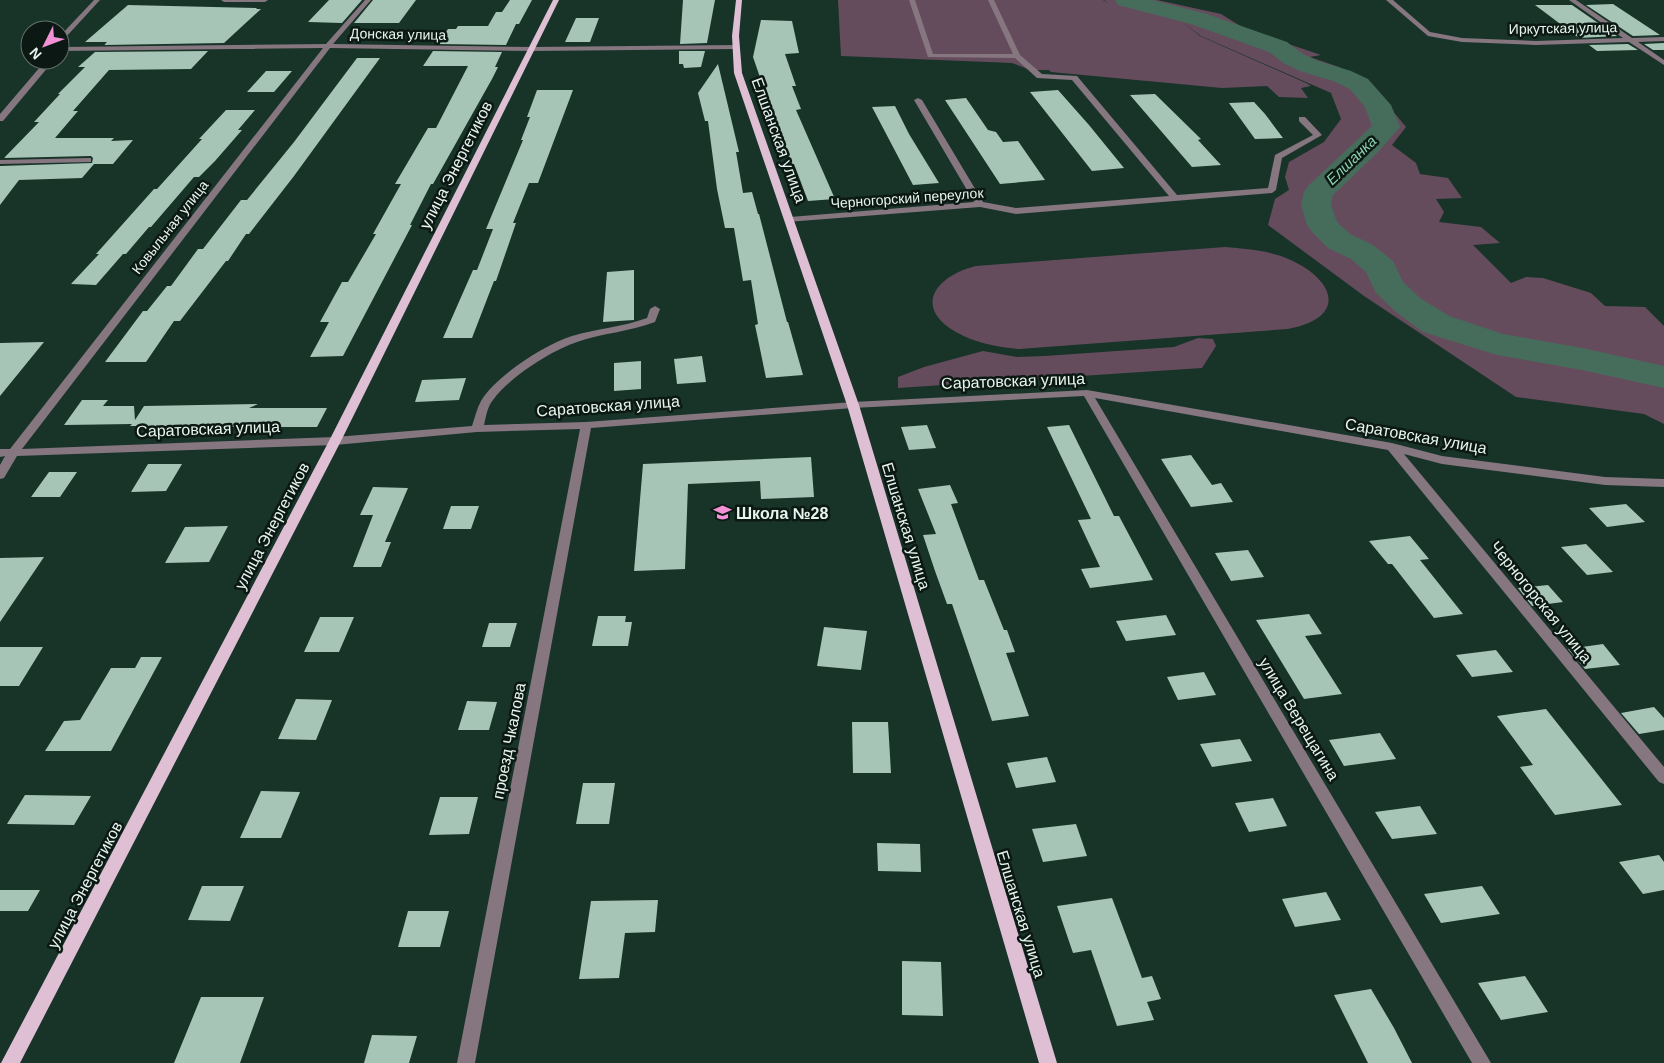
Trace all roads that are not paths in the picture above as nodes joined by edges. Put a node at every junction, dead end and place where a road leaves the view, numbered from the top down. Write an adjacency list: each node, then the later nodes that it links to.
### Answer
1 (97, 0): 11 (street)
2 (224, 0): 3 (street)
3 (265, 0)
4 (368, 0): 14 (street, Ковыльная улица)
5 (556, 0): 17 (main road, улица Энергетиков)
6 (739, 0): 15 (main road, Елшанская улица)
7 (912, 0): 18 (street)
8 (991, 0): 18 (street)
9 (1389, 0): 13 (street, Иркутская улица)
10 (1572, 0): 13 (street)
11 (70, 29)
12 (1664, 39): 13 (street, Иркутская улица)
13 (1630, 40): 19 (street)
14 (328, 46): 16 (street, Донская улица); 17 (street, Донская улица); 37 (street, Ковыльная улица)
15 (735, 47): 17 (street, Донская улица); 28 (main road, Елшанская улица)
16 (70, 48)
17 (532, 49): 34 (main road, улица Энергетиков)
18 (1017, 56): 26 (street)
19 (1664, 63)
20 (42, 70): 22 (street)
21 (918, 100): 27 (street)
22 (0, 119)
23 (1302, 119): 26 (street, Черногорский переулок)
24 (88, 160): 25 (street)
25 (0, 162)
26 (1175, 198): 27 (street, Черногорский переулок)
27 (980, 204): 28 (street, Черногорский переулок)
28 (790, 220): 31 (main road, Елшанская улица)
29 (656, 309): 33 (street)
30 (1087, 393): 31 (street, Саратовская улица); 35 (street, Саратовская улица); 44 (street, улица Верещагина)
31 (853, 405): 32 (street, Саратовская улица); 43 (main road, Елшанская улица)
32 (586, 425): 33 (street, Саратовская улица); 42 (street, проезд Чкалова)
33 (477, 429): 34 (street, Саратовская улица)
34 (335, 440): 37 (street, Саратовская улица); 41 (main road, улица Энергетиков)
35 (1392, 447): 39 (street, Саратовская улица); 40 (street, Черногорская улица)
36 (0, 453): 37 (street, Саратовская улица)
37 (13, 453): 38 (street, Ковыльная улица)
38 (0, 475)
39 (1664, 483)
40 (1664, 778)
41 (10, 1063)
42 (466, 1063)
43 (1048, 1063)
44 (1482, 1063)

